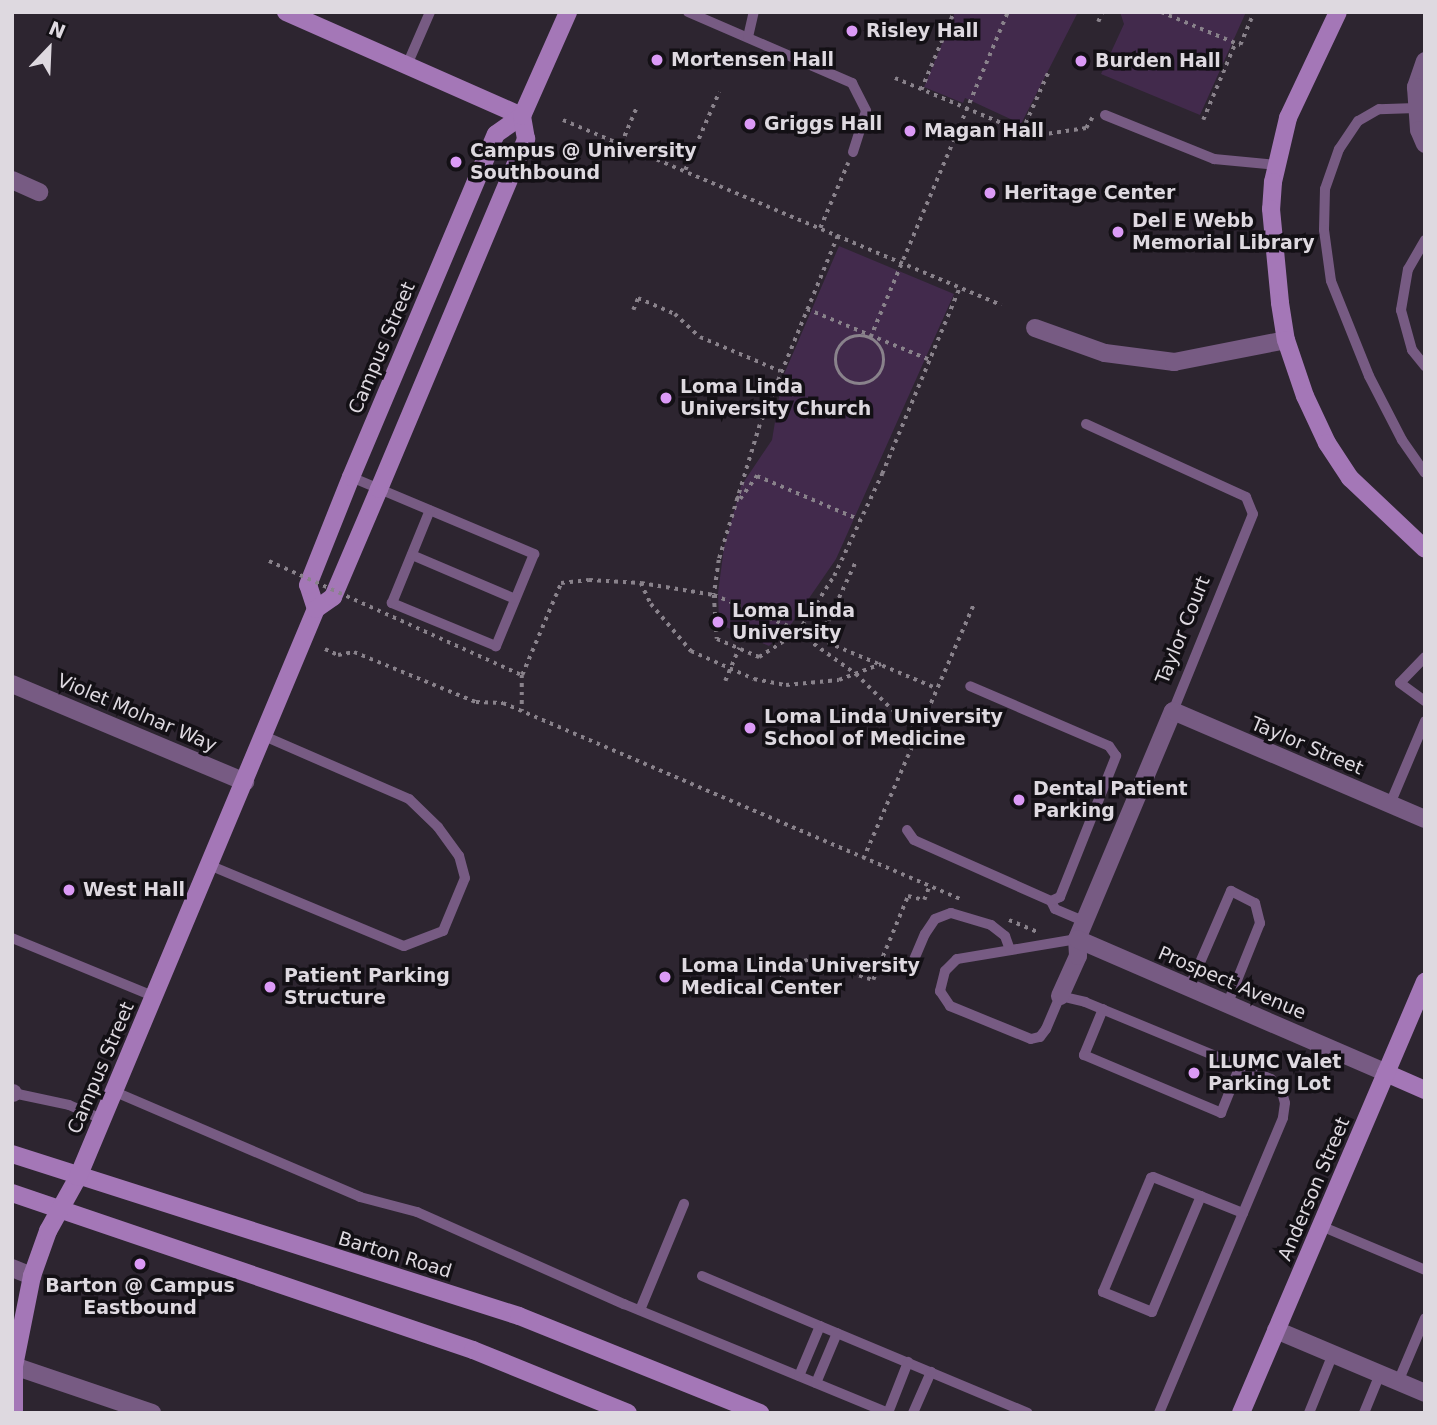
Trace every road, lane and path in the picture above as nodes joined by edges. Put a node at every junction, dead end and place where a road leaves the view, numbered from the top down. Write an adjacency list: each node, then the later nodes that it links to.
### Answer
1 (286, 12): 16 (main road)
2 (430, 12): 16 (lane)
3 (568, 12): 25 (main road, Campus Street)
4 (688, 12): 13 (lane)
5 (754, 12): 13 (lane)
6 (954, 12): 19 (path)
7 (1008, 12): 23 (path)
8 (1102, 12): 12 (path)
9 (1161, 12): 14 (path)
10 (1254, 12): 14 (path)
11 (1338, 12): 32 (main road)
12 (1098, 22)
13 (748, 37): 31 (lane)
14 (1235, 43): 27 (path)
15 (1425, 61): 22 (street)
16 (407, 65): 25 (main road)
17 (1048, 73): 28 (path)
18 (895, 78): 19 (path)
19 (921, 90): 23 (path)
20 (719, 92): 33 (path)
21 (636, 108): 29 (path)
22 (1416, 108): 30 (street); 51 (lane)
23 (967, 109): 28 (path); 39 (path)
24 (1105, 115): 28 (path); 32 (lane)
25 (522, 116): 52 (main road, Campus Street); 53 (main road, Campus Street)
26 (563, 120): 29 (path)
27 (1203, 120)
28 (1021, 131)
29 (621, 144): 33 (path)
30 (1425, 144)
31 (853, 152): 36 (path)
32 (1277, 165): 46 (main road)
33 (685, 171): 36 (path)
34 (12, 180): 35 (street)
35 (39, 192)
36 (820, 228): 37 (path)
37 (838, 236): 39 (path); 42 (path)
38 (1425, 240): 48 (lane)
39 (902, 263): 40 (path); 45 (path)
40 (960, 288): 41 (path); 47 (path)
41 (1002, 305)
42 (807, 309): 45 (path); 49 (path)
43 (633, 310): 49 (path)
44 (1035, 328): 46 (street)
45 (870, 337): 45 (path); 47 (path)
46 (1286, 340): 57 (main road)
47 (930, 360): 56 (path)
48 (1425, 366)
49 (780, 371): 54 (path)
50 (1086, 425): 81 (lane, Taylor Court)
51 (1425, 473)
52 (351, 477): 53 (lane); 65 (main road, Campus Street)
53 (379, 489): 55 (lane); 65 (main road, Campus Street)
54 (736, 497): 56 (path); 62 (path)
55 (430, 510): 58 (lane); 63 (lane)
56 (861, 520): 66 (path)
57 (1425, 550)
58 (412, 555): 63 (lane); 63 (lane)
59 (269, 561): 74 (path, bridge)
60 (855, 563): 67 (path)
61 (641, 583): 62 (path); 72 (path); 74 (path)
62 (714, 595): 66 (path); 68 (path)
63 (515, 599)
64 (974, 604): 78 (path)
65 (316, 609): 84 (main road, Campus Street)
66 (798, 632): 67 (path); 68 (path); 73 (path)
67 (812, 636): 71 (path)
68 (739, 648): 72 (path)
69 (325, 649): 80 (path)
70 (1425, 657): 79 (lane)
71 (881, 664): 73 (path); 78 (path)
72 (730, 669): 73 (path); 75 (path)
73 (856, 674): 83 (path)
74 (522, 675): 80 (path, bridge)
75 (724, 681)
76 (12, 684): 85 (street, Violet Molnar Way)
77 (970, 686): 92 (lane)
78 (936, 688): 83 (path)
79 (1425, 701)
80 (522, 711): 89 (path)
81 (1173, 711): 86 (street, Taylor Street); 95 (street, Taylor Court)
82 (1425, 721): 86 (lane)
83 (916, 733): 89 (path)
84 (264, 736): 85 (main road, Campus Street); 90 (lane)
85 (245, 782): 90 (main road, Campus Street)
86 (1390, 804): 87 (street, Taylor Street)
87 (1425, 819)
88 (908, 830): 92 (lane)
89 (863, 859): 91 (path)
90 (209, 865): 104 (main road, Campus Street)
91 (929, 887): 93 (path); 102 (path)
92 (1051, 901): 95 (lane)
93 (965, 902)
94 (1000, 917): 96 (path)
95 (1085, 922): 98 (street, Taylor Court)
96 (1048, 936)
97 (12, 938): 104 (lane)
98 (1077, 939): 99 (lane); 103 (street, Prospect Avenue); 105 (street)
99 (1010, 950): 100 (lane); 105 (lane)
100 (910, 969)
101 (1425, 982): 109 (main road, Anderson Street)
102 (774, 986)
103 (1189, 988): 106 (street, Prospect Avenue); 106 (lane)
104 (153, 996): 111 (main road, Campus Street)
105 (1060, 996): 107 (lane)
106 (1227, 1005): 109 (street, Prospect Avenue)
107 (1103, 1009): 108 (lane); 108 (lane)
108 (1240, 1066): 120 (lane)
109 (1386, 1073): 110 (main road, Prospect Avenue); 121 (main road, Anderson Street)
110 (1425, 1090)
111 (114, 1091): 113 (main road, Campus Street); 126 (lane)
112 (13, 1093): 113 (lane)
113 (102, 1119): 115 (main road, Campus Street)
114 (12, 1154): 115 (main road, Barton Road)
115 (78, 1177): 119 (main road, Campus Street); 143 (main road, Barton Road)
116 (12, 1193): 119 (main road)
117 (1201, 1196): 117 (lane); 120 (lane)
118 (684, 1204): 126 (lane)
119 (62, 1211): 124 (main road, Campus Street); 142 (main road)
120 (1243, 1213): 147 (lane)
121 (1321, 1226): 123 (lane); 129 (main road, Anderson Street)
122 (12, 1268): 124 (street)
123 (1425, 1270)
124 (32, 1276): 133 (main road, Campus Street)
125 (702, 1276): 128 (lane)
126 (640, 1310): 136 (lane)
127 (1425, 1318): 137 (lane)
128 (820, 1325): 130 (lane); 136 (lane)
129 (1276, 1330): 131 (street); 148 (main road, Anderson Street)
130 (837, 1333): 132 (lane); 138 (lane)
131 (1333, 1354): 135 (street); 149 (lane)
132 (908, 1362): 134 (lane); 144 (lane)
133 (14, 1366): 140 (main road); 141 (street)
134 (931, 1372): 145 (lane); 146 (lane)
135 (1380, 1374): 137 (street); 150 (lane)
136 (799, 1376): 138 (lane)
137 (1398, 1381): 139 (street)
138 (816, 1383): 144 (lane)
139 (1425, 1393)
140 (14, 1413)
141 (152, 1413)
142 (628, 1413)
143 (760, 1413)
144 (888, 1413)
145 (914, 1413)
146 (1028, 1413)
147 (1159, 1413)
148 (1241, 1413)
149 (1309, 1413)
150 (1364, 1413)

